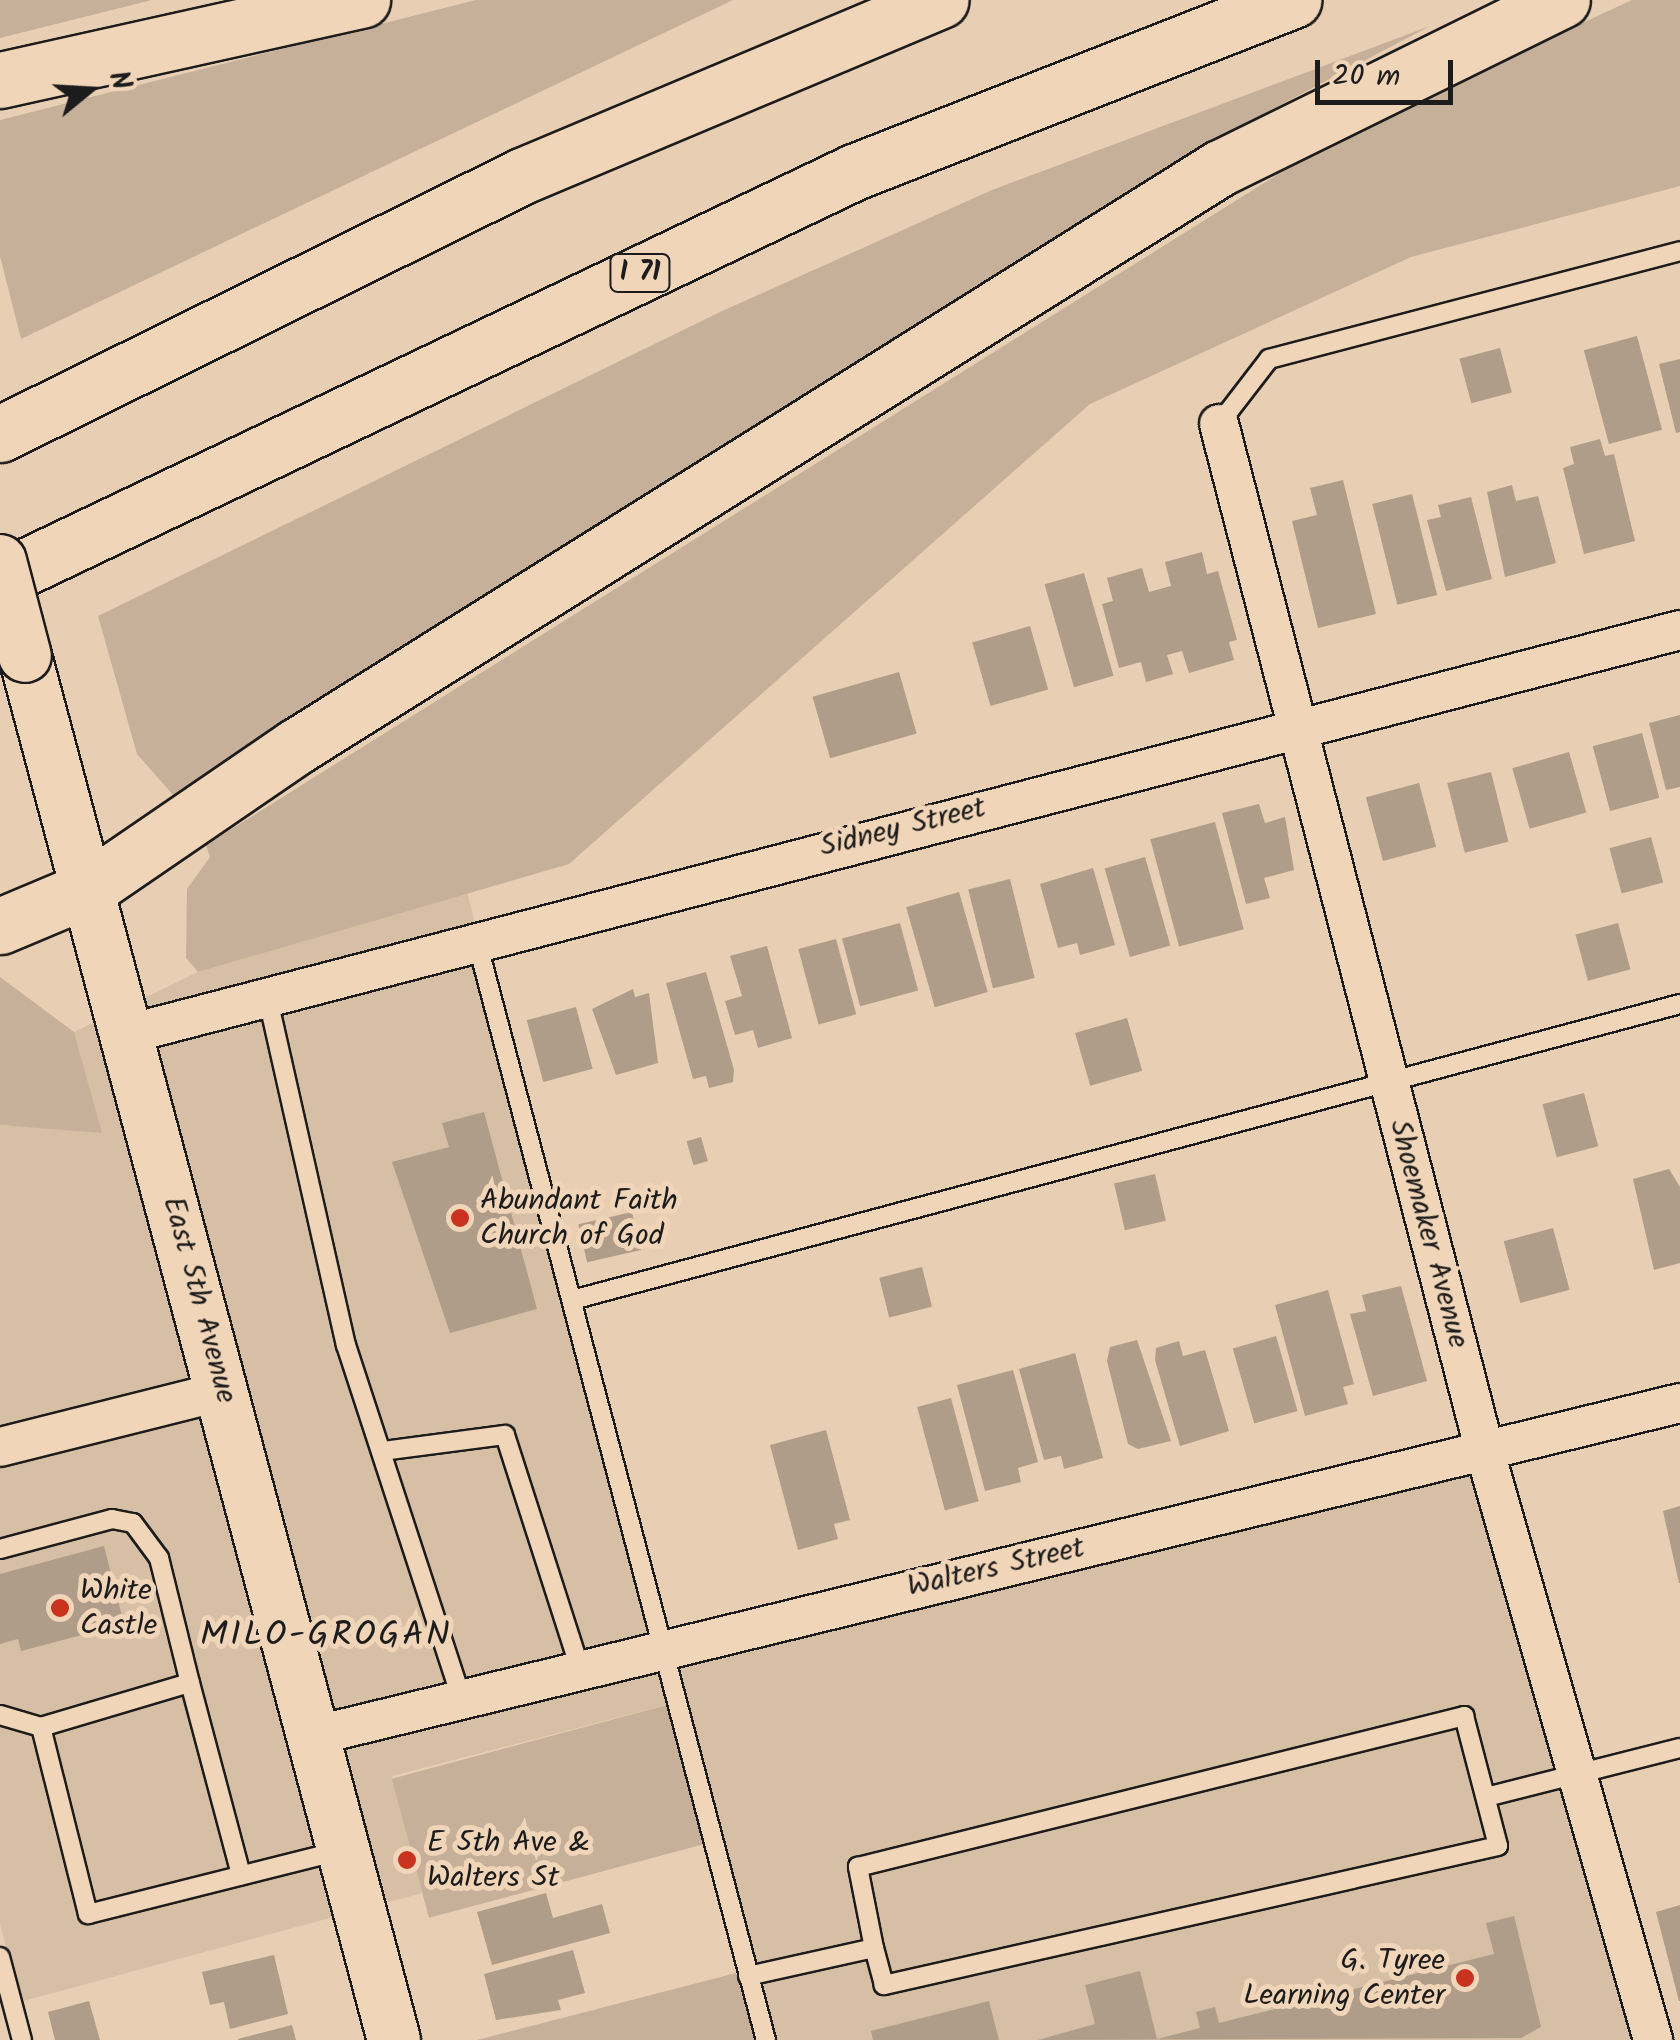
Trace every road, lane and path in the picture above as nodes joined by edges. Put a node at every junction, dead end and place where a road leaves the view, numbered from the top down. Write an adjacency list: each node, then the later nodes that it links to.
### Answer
1 (362, 0): 5 (highway)
2 (940, 0): 8 (highway)
3 (1294, 0): 10 (highway, I 71)
4 (1562, 0): 13 (highway)
5 (0, 80)
6 (1680, 251): 7 (lane)
7 (1219, 424): 12 (street, Shoemaker Avenue)
8 (0, 434)
9 (0, 561): 13 (main road, East 5th Avenue, bridge)
10 (0, 580)
11 (1680, 630): 12 (street, Sidney Street)
12 (1294, 728): 15 (street, Sidney Street); 19 (street, Shoemaker Avenue)
13 (88, 889): 14 (highway); 18 (main road, East 5th Avenue)
14 (0, 926)
15 (476, 937): 16 (street, Sidney Street); 20 (lane)
16 (267, 995): 18 (street, Sidney Street); 24 (lane)
17 (1680, 1004): 19 (lane)
18 (128, 1034): 21 (main road, East 5th Avenue)
19 (1387, 1079): 20 (lane); 25 (street, Shoemaker Avenue)
20 (576, 1299): 27 (lane)
21 (222, 1391): 23 (street); 33 (main road, East 5th Avenue)
22 (1680, 1403): 25 (street, Walters Street)
23 (0, 1448)
24 (383, 1451): 28 (lane); 30 (lane)
25 (1485, 1452): 27 (street, Walters Street); 35 (street, Shoemaker Avenue)
26 (0, 1549): 29 (lane)
27 (656, 1650): 28 (street, Walters Street); 41 (lane)
28 (580, 1668): 30 (street, Walters Street)
29 (190, 1683): 32 (lane); 38 (lane)
30 (462, 1699): 33 (street, Walters Street)
31 (0, 1715): 32 (lane)
32 (41, 1727): 38 (lane)
33 (313, 1736): 37 (main road, East 5th Avenue)
34 (1680, 1748): 35 (lane)
35 (1578, 1776): 36 (lane); 45 (street, Shoemaker Avenue)
36 (1486, 1798): 39 (lane); 39 (lane)
37 (342, 1850): 38 (lane); 43 (main road, East 5th Avenue)
38 (241, 1875)
39 (874, 1948): 41 (lane)
40 (0, 1957): 42 (lane)
41 (748, 1976): 44 (lane)
42 (22, 2040)
43 (394, 2040)
44 (766, 2040)
45 (1652, 2040)

